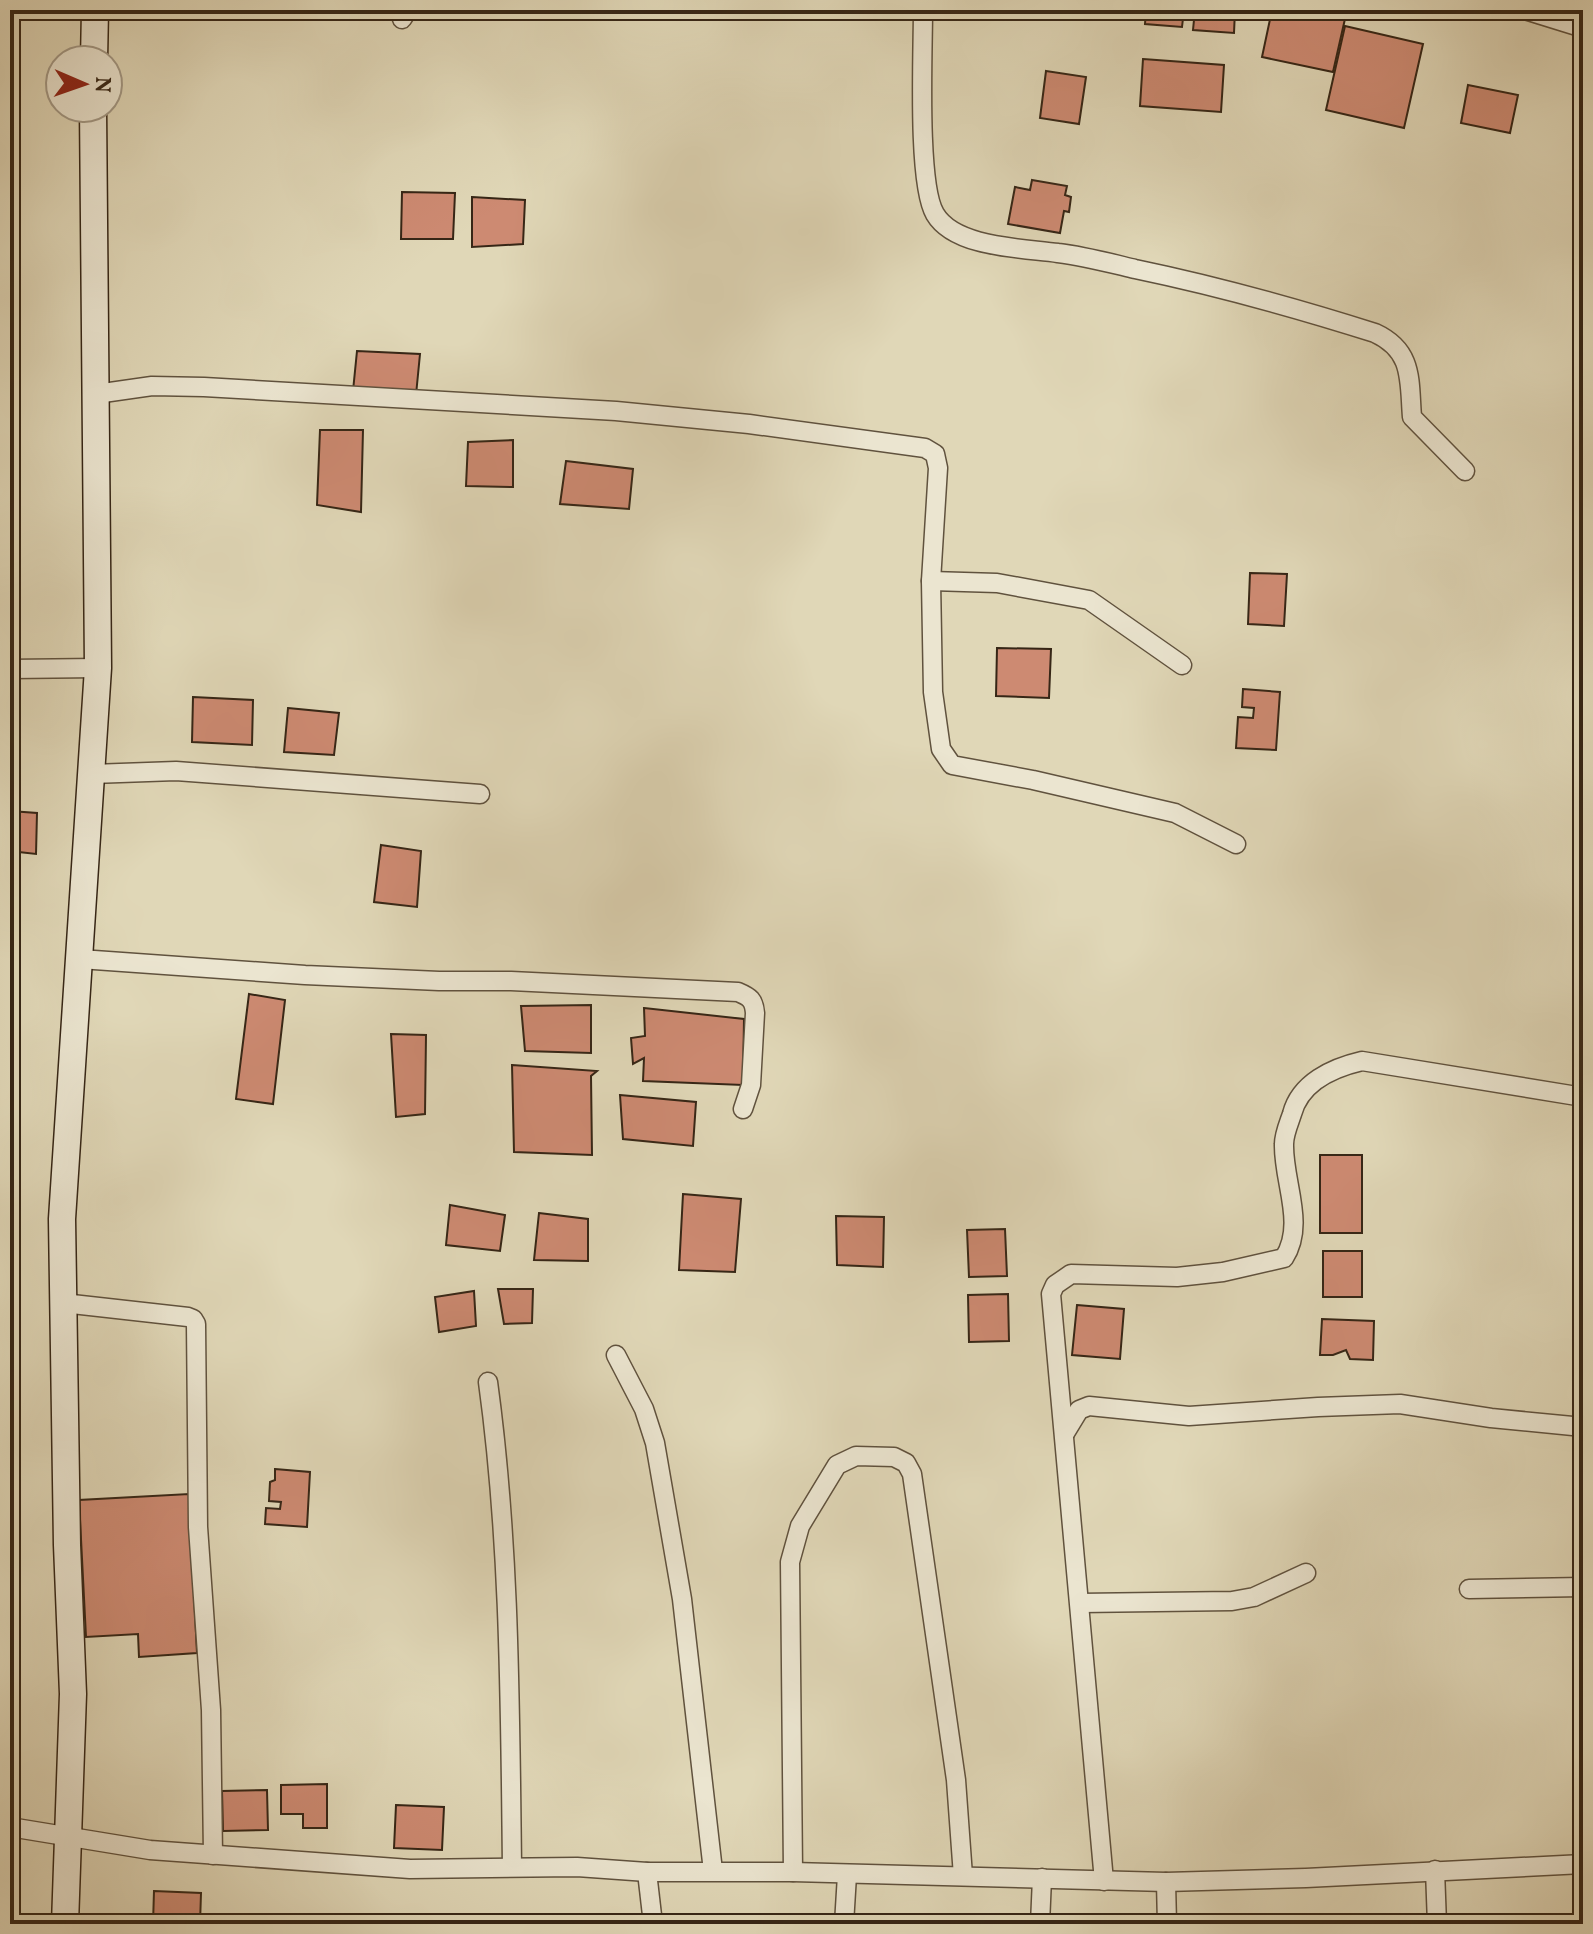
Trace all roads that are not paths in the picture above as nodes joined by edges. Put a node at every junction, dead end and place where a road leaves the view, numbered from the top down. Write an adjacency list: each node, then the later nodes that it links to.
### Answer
1 (95, 10): 5 (street)
2 (923, 10): 8 (street)
3 (1525, 10): 4 (street)
4 (1583, 28)
5 (94, 44)
6 (93, 124): 7 (street)
7 (96, 394): 9 (street); 11 (street)
8 (1465, 471)
9 (931, 581): 10 (street); 15 (street)
10 (1182, 665)
11 (98, 668): 12 (street); 13 (street)
12 (10, 669)
13 (92, 774): 14 (street); 16 (street)
14 (480, 794)
15 (1236, 844)
16 (80, 959): 18 (street); 19 (street)
17 (1583, 1097): 23 (street)
18 (743, 1109)
19 (63, 1303): 29 (street); 30 (street)
20 (616, 1355): 34 (street)
21 (488, 1382): 32 (street)
22 (1583, 1427): 23 (street)
23 (1065, 1433): 27 (street)
24 (1306, 1573): 27 (street)
25 (1583, 1587): 26 (street)
26 (1469, 1589)
27 (1080, 1603): 40 (street)
28 (10, 1827): 29 (street)
29 (68, 1838): 30 (street); 42 (street)
30 (213, 1855): 32 (street)
31 (1583, 1864): 33 (street)
32 (512, 1867): 35 (street)
33 (1435, 1870): 41 (street); 47 (street)
34 (713, 1871): 35 (street); 36 (street)
35 (647, 1872): 43 (street)
36 (793, 1872): 37 (street); 38 (street)
37 (847, 1875): 38 (street); 44 (street)
38 (963, 1876): 39 (street)
39 (1042, 1878): 40 (street); 45 (street)
40 (1104, 1881): 41 (street)
41 (1166, 1882): 46 (street)
42 (65, 1924)
43 (653, 1924)
44 (844, 1924)
45 (1040, 1924)
46 (1167, 1924)
47 (1437, 1924)

